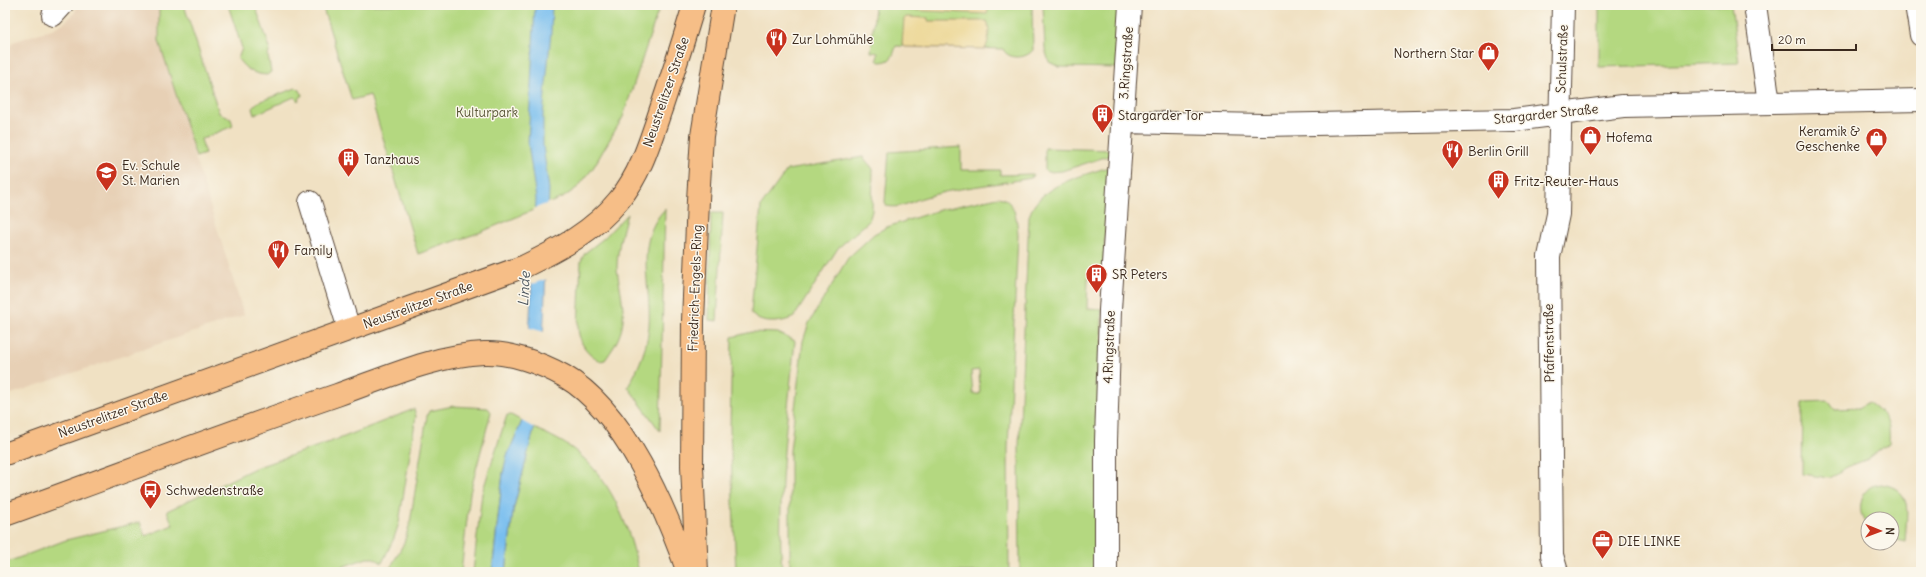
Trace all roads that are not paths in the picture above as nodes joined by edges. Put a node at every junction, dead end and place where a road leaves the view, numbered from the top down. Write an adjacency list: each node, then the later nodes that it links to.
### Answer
1 (694, 5): 13 (main road, Neustrelitzer Straße)
2 (723, 5): 17 (main road, Friedrich-Engels-Ring)
3 (1130, 5): 11 (street, 3.Ringstraße)
4 (1563, 5): 10 (street, Schulstraße)
5 (1755, 5): 9 (street)
6 (1916, 5): 7 (street)
7 (1921, 35)
8 (1921, 100): 9 (street, Stargarder Straße)
9 (1769, 103): 10 (street, Stargarder Straße)
10 (1560, 114): 11 (street, Stargarder Straße); 19 (street, Pfaffenstraße)
11 (1122, 122): 18 (street, 4.Ringstraße)
12 (310, 202): 13 (street)
13 (349, 329): 14 (main road, Neustrelitzer Straße)
14 (5, 454)
15 (5, 515): 16 (main road)
16 (688, 572)
17 (698, 572)
18 (1106, 572)
19 (1557, 572)

